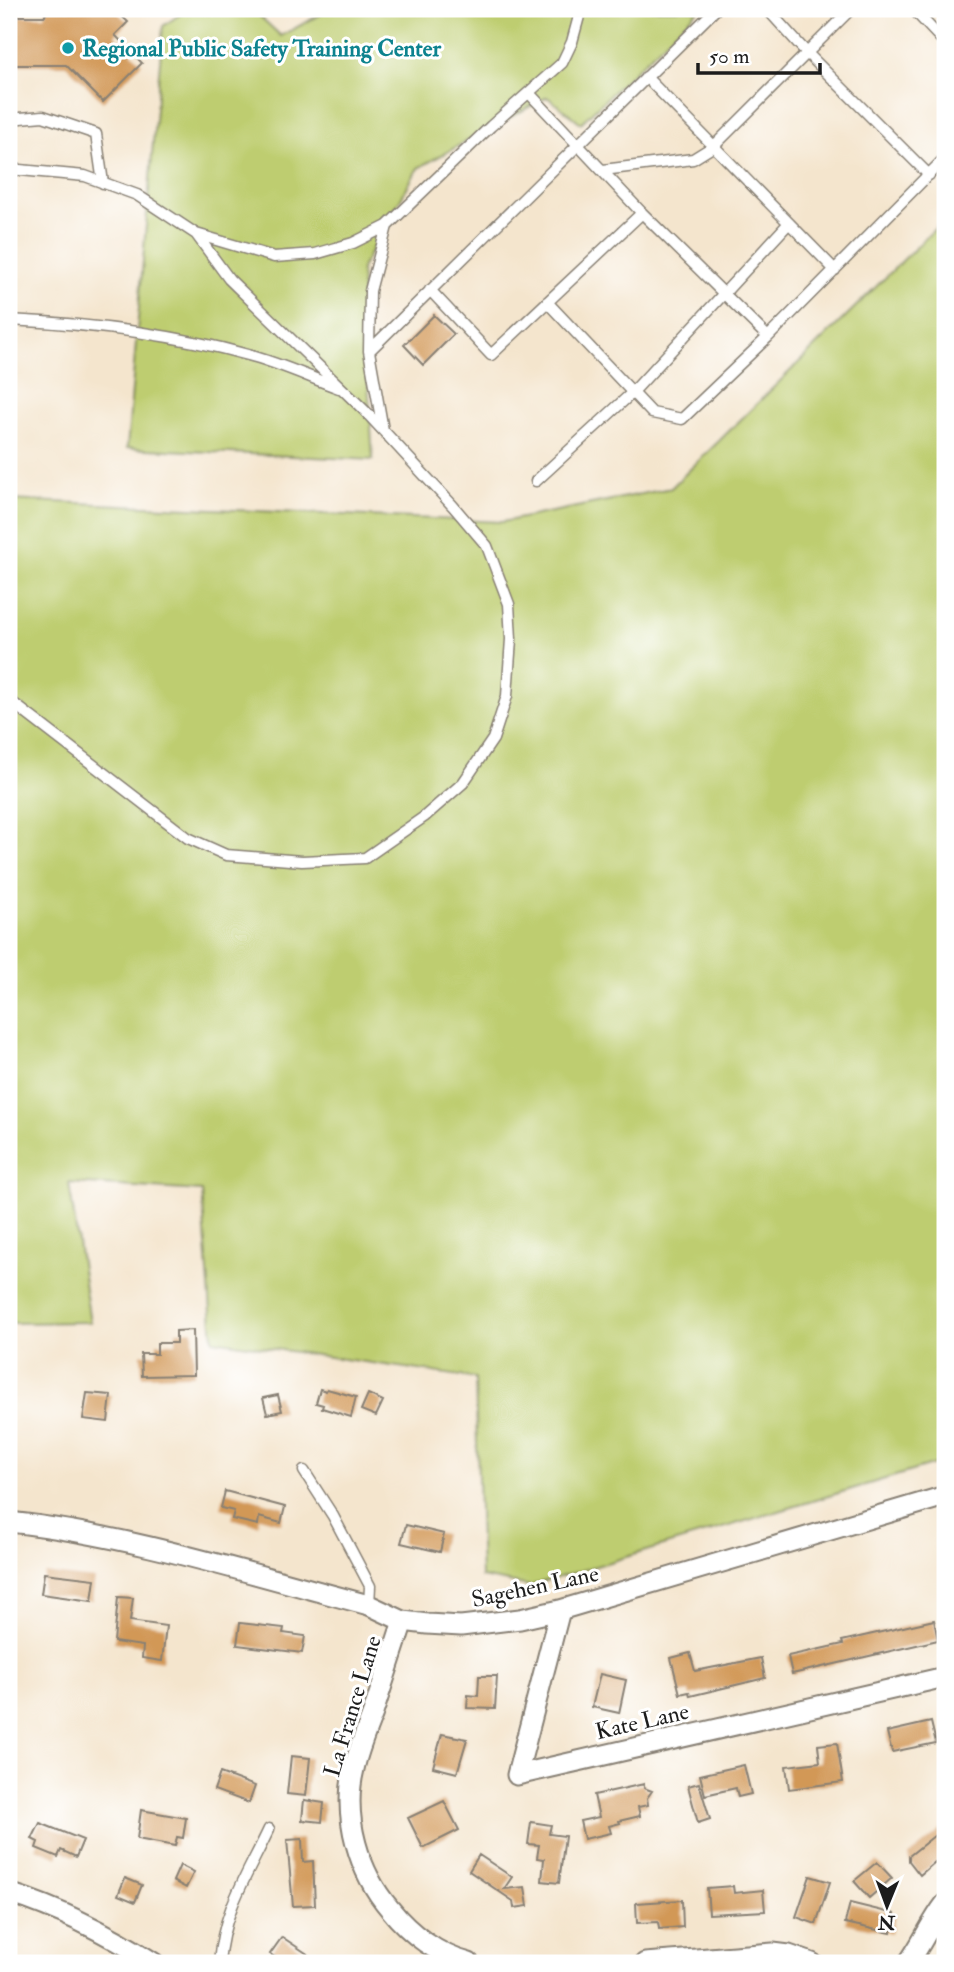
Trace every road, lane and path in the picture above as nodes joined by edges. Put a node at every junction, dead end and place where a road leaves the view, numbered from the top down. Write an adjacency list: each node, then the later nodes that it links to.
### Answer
1 (581, 9): 9 (lane)
2 (716, 9): 8 (lane)
3 (767, 9): 7 (lane)
4 (851, 9): 7 (lane)
5 (913, 9): 6 (lane)
6 (945, 43)
7 (807, 53): 12 (lane); 16 (lane)
8 (646, 78): 11 (lane); 12 (lane)
9 (529, 93): 11 (lane); 20 (lane)
10 (9, 119): 17 (lane)
11 (579, 144): 15 (lane); 23 (lane)
12 (715, 146): 15 (lane); 19 (lane)
13 (945, 158): 16 (lane)
14 (9, 169): 17 (lane)
15 (603, 170): 18 (lane)
16 (929, 175): 22 (lane)
17 (103, 183): 21 (lane)
18 (642, 213): 24 (lane); 25 (lane)
19 (789, 223): 22 (lane); 24 (lane)
20 (387, 226): 21 (lane); 28 (lane)
21 (197, 234): 29 (lane)
22 (835, 270): 27 (lane)
23 (430, 290): 25 (lane); 28 (lane)
24 (724, 293): 27 (lane); 30 (lane)
25 (547, 302): 30 (lane)
26 (9, 320): 29 (lane)
27 (768, 337): 30 (lane)
28 (369, 351): 31 (lane)
29 (343, 390): 31 (lane)
30 (632, 393): 32 (lane)
31 (383, 431): 33 (lane)
32 (536, 481)
33 (9, 701)
34 (304, 1471): 37 (lane)
35 (945, 1496): 38 (street, Sagehen Lane)
36 (9, 1522): 37 (street, Sagehen Lane)
37 (369, 1605): 39 (street, Sagehen Lane)
38 (560, 1610): 39 (street, Sagehen Lane); 40 (street, Kate Lane)
39 (404, 1621): 46 (street, La France Lane)
40 (945, 1677)
41 (269, 1829): 45 (lane)
42 (9, 1893): 44 (street)
43 (945, 1904): 49 (street)
44 (154, 1963)
45 (219, 1963)
46 (469, 1963)
47 (645, 1963): 48 (street)
48 (812, 1963)
49 (908, 1963)

